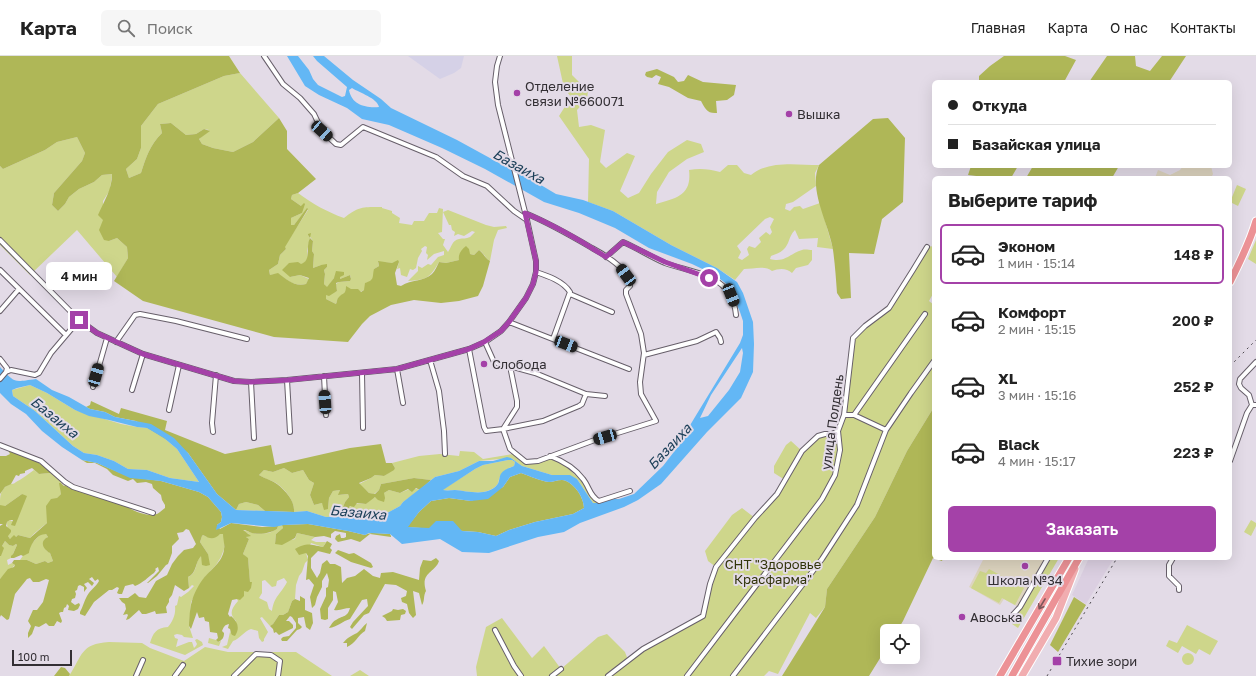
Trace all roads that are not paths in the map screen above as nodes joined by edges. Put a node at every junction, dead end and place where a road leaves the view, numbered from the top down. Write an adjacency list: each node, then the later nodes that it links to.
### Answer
1 (264, 56): 4 (street)
2 (500, 56): 3 (street)
3 (525, 213): 4 (street); 8 (street)
4 (527, 220): 10 (street)
5 (1256, 221): 11 (highway)
6 (0, 240): 18 (street)
7 (927, 246): 53 (street, улица Полдень)
8 (606, 257): 17 (street); 29 (street)
9 (0, 270): 12 (street)
10 (536, 272): 13 (street); 19 (street)
11 (1232, 278)
12 (19, 289): 14 (street); 20 (street)
13 (570, 294): 15 (street); 23 (street)
14 (0, 311)
15 (612, 312)
16 (926, 314): 54 (street)
17 (736, 315)
18 (79, 320): 20 (street); 21 (street)
19 (509, 322): 23 (street); 25 (street)
20 (66, 335): 38 (street)
21 (107, 338): 24 (street); 45 (street)
22 (247, 339): 24 (street)
23 (553, 339): 37 (street)
24 (116, 342): 28 (street)
25 (484, 342): 27 (street); 35 (street)
26 (721, 342): 29 (street)
27 (469, 349): 31 (street); 56 (street)
28 (143, 354): 34 (street); 46 (street)
29 (644, 355): 65 (street)
30 (0, 360): 38 (street)
31 (430, 360): 36 (street); 63 (street)
32 (1256, 362): 50 (street)
33 (932, 364): 57 (street)
34 (179, 365): 40 (street); 51 (street)
35 (510, 366): 47 (street); 56 (street)
36 (397, 369): 39 (street); 49 (street)
37 (629, 369)
38 (6, 372): 42 (street)
39 (362, 373): 41 (street); 55 (street)
40 (216, 375): 44 (street); 59 (street)
41 (324, 376): 43 (street); 52 (street)
42 (0, 379)
43 (288, 380): 44 (street); 60 (street)
44 (251, 382): 61 (street)
45 (93, 387)
46 (132, 390)
47 (586, 394): 48 (street); 56 (street)
48 (605, 396)
49 (403, 403)
50 (1254, 405): 64 (street)
51 (169, 410)
52 (326, 415)
53 (844, 415): 54 (street); 58 (street, улица Полдень)
54 (854, 415): 57 (street)
55 (363, 428)
56 (503, 429): 65 (street)
57 (886, 430): 87 (street)
58 (838, 431): 85 (street); 86 (street, улица Полдень)
59 (213, 432)
60 (290, 432)
61 (254, 438)
62 (0, 445): 67 (street)
63 (445, 454)
64 (1232, 455)
65 (550, 456): 66 (street)
66 (630, 491)
67 (153, 513)
68 (1047, 560): 74 (street)
69 (1068, 560): 88 (highway, one-way to 88)
70 (1079, 560): 90 (main road)
71 (1079, 560): 89 (highway)
72 (1172, 560): 73 (street)
73 (1179, 590)
74 (1008, 620)
75 (496, 630): 83 (street)
76 (143, 660): 79 (street)
77 (183, 665): 80 (street)
78 (561, 669): 84 (street)
79 (136, 676)
80 (175, 676)
81 (234, 676): 82 (street)
82 (278, 676)
83 (521, 676)
84 (552, 676)
85 (608, 676)
86 (687, 676)
87 (733, 676)
88 (1000, 676)
89 (1012, 676)
90 (1022, 676)

